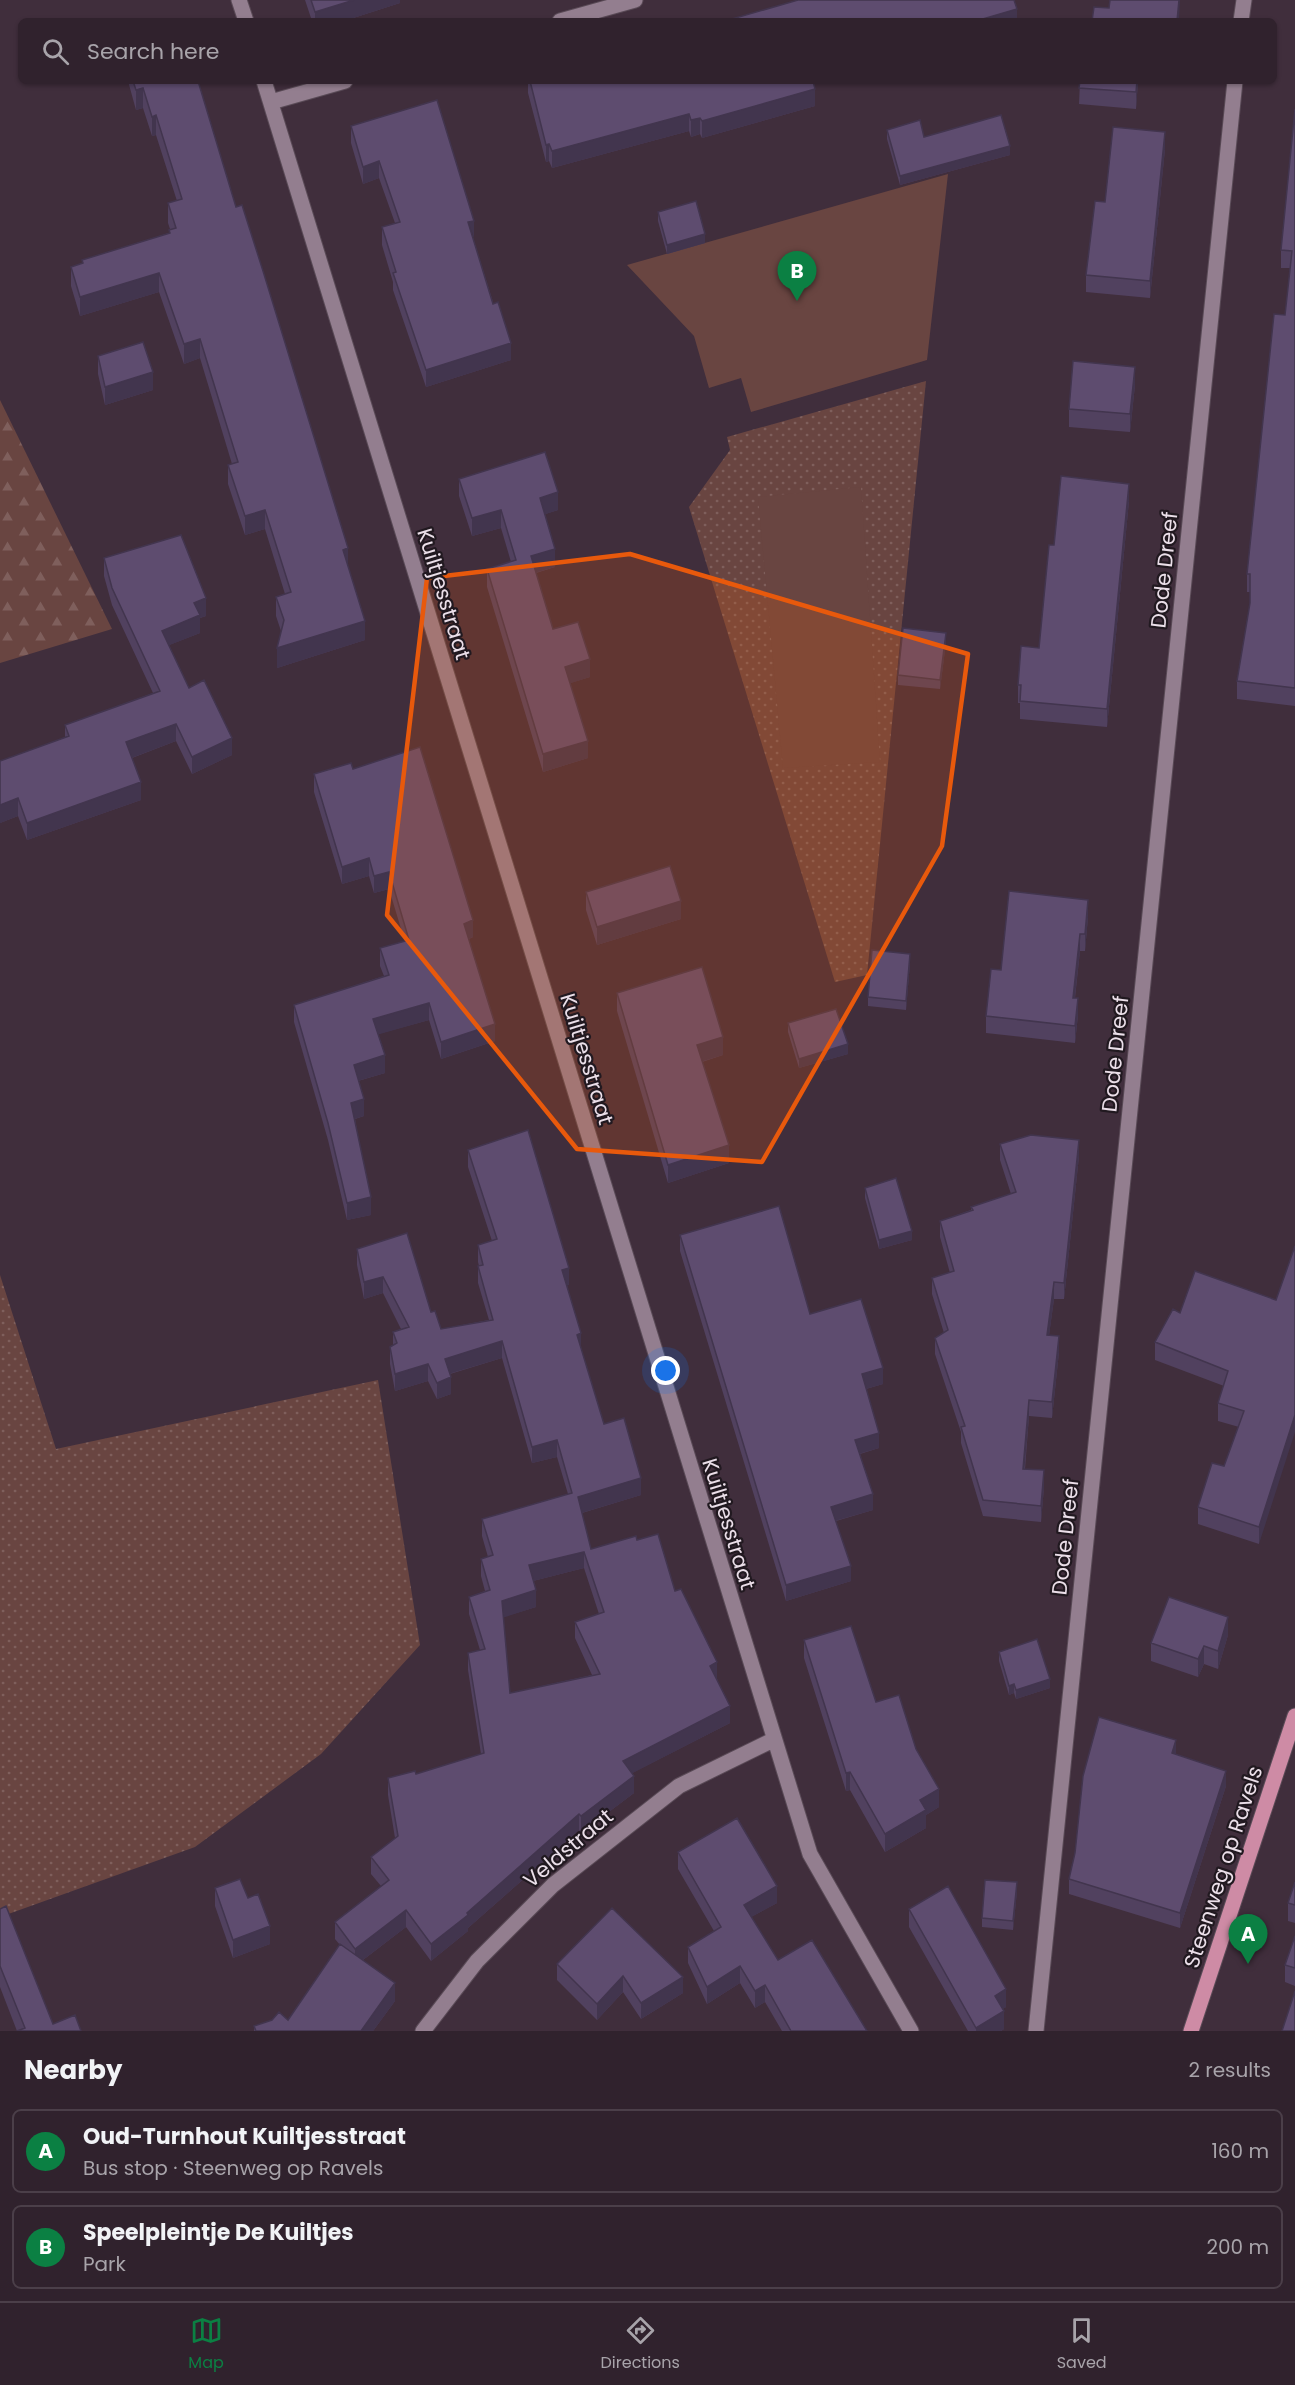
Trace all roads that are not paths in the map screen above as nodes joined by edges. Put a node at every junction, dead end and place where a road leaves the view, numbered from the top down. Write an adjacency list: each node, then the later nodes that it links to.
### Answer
1 (239, 0): 4 (street)
2 (635, 0): 5 (street)
3 (1244, 0): 6 (street)
4 (245, 18)
5 (571, 18)
6 (1241, 18)
7 (265, 84): 10 (street, Kuiltjesstraat)
8 (334, 84): 10 (street)
9 (1235, 84): 15 (street, Dode Dreef)
10 (271, 102): 12 (street, Kuiltjesstraat)
11 (1295, 1716): 16 (main road, Steenweg op Ravels)
12 (773, 1740): 13 (street, Veldstraat); 14 (street, Kuiltjesstraat)
13 (423, 2031)
14 (911, 2031)
15 (1036, 2031)
16 (1191, 2031)

